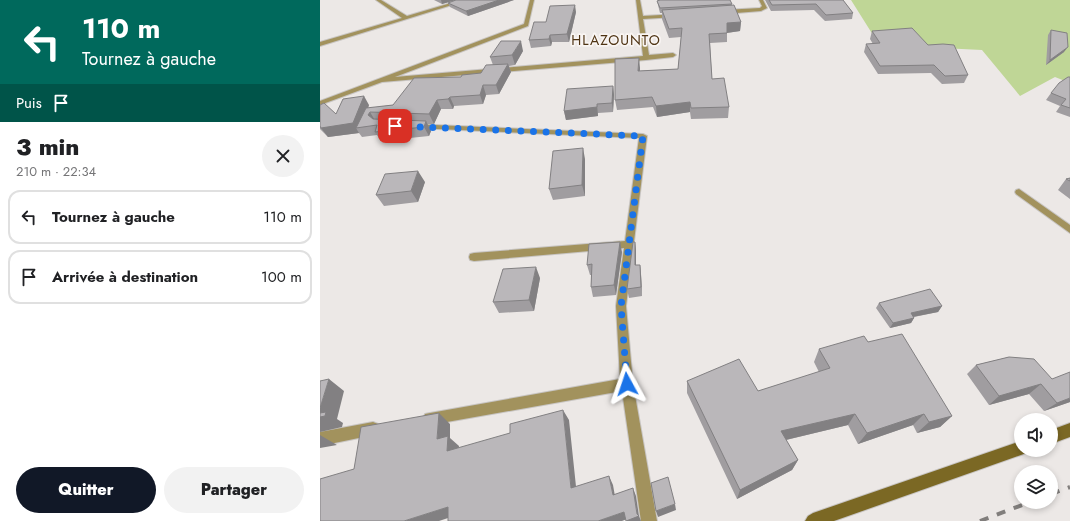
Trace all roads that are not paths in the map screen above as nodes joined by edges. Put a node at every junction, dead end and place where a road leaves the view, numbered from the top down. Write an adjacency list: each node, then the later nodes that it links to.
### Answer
1 (378, 0): 8 (street)
2 (466, 0): 8 (street)
3 (532, 0): 13 (street)
4 (638, 0): 9 (street)
5 (761, 0): 6 (street)
6 (715, 12)
7 (685, 14): 9 (street)
8 (406, 18): 10 (street)
9 (640, 18): 12 (street)
10 (320, 44)
11 (673, 55): 12 (street)
12 (646, 58): 13 (street)
13 (381, 80): 14 (street)
14 (320, 103)
15 (410, 126): 18 (street)
16 (1019, 192): 17 (street)
17 (1070, 230)
18 (629, 244): 19 (street); 20 (street)
19 (474, 257)
20 (627, 384): 21 (street); 27 (street)
21 (420, 421)
22 (389, 426): 25 (street)
23 (1070, 430): 24 (main road)
24 (1058, 434)
25 (320, 439)
26 (1014, 450): 28 (main road)
27 (649, 521)
28 (813, 521)

